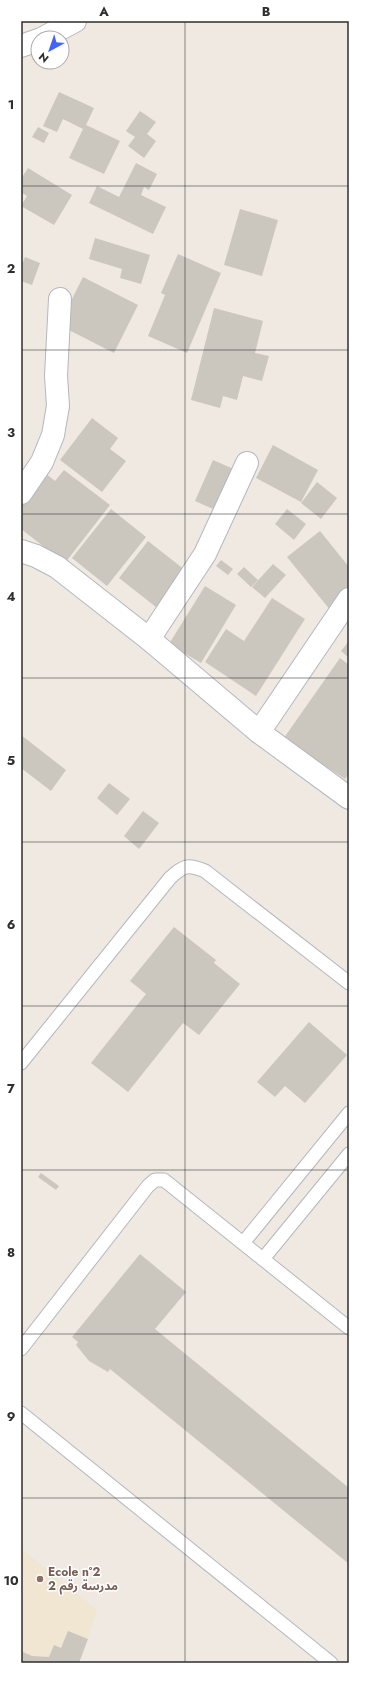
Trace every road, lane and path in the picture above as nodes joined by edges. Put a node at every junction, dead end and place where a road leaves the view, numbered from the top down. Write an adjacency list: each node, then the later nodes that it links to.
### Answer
1 (75, 21): 2 (street)
2 (58, 30)
3 (60, 299): 5 (street)
4 (247, 462): 8 (street)
5 (21, 492)
6 (21, 551): 8 (street)
7 (349, 599): 9 (street)
8 (150, 640): 9 (street)
9 (259, 732): 10 (street)
10 (349, 798)
11 (349, 983): 12 (lane)
12 (21, 1063)
13 (349, 1113): 15 (lane)
14 (349, 1154): 16 (lane)
15 (243, 1243): 16 (lane); 18 (lane)
16 (263, 1259): 17 (lane)
17 (349, 1328)
18 (21, 1349)
19 (21, 1414): 20 (lane)
20 (331, 1663)

